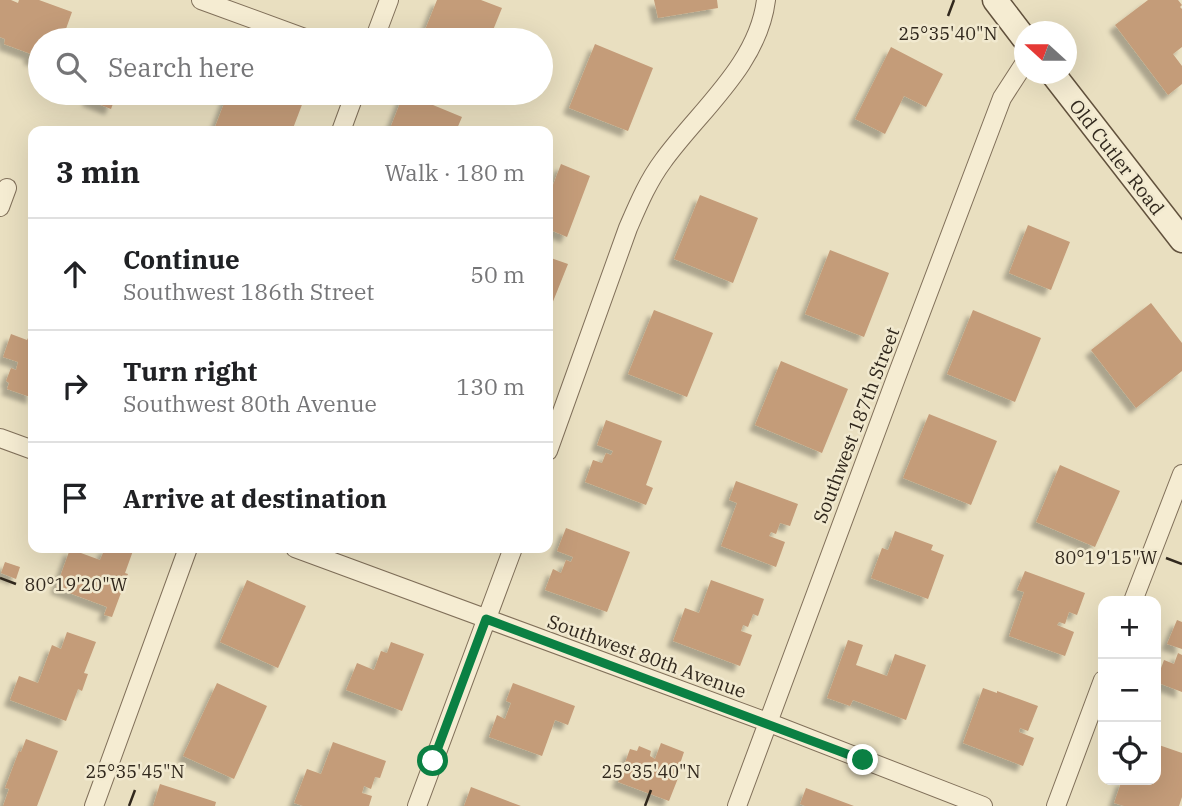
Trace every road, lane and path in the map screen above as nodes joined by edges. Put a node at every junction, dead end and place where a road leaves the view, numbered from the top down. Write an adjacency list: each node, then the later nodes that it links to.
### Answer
1 (201, 0): 6 (street)
2 (389, 0): 7 (street)
3 (766, 0): 15 (street)
4 (995, 0): 5 (main road)
5 (1014, 25)
6 (277, 28)
7 (378, 28)
8 (1014, 79): 25 (street, Southwest 187th Street)
9 (1060, 84): 14 (main road, Old Cutler Road)
10 (351, 105): 11 (street)
11 (343, 126)
12 (7, 188): 13 (street)
13 (0, 207)
14 (1182, 240)
15 (553, 437)
16 (0, 438): 17 (street)
17 (28, 448)
18 (1182, 474): 22 (street)
19 (186, 553): 26 (street)
20 (308, 553): 23 (street, Southwest 80th Avenue)
21 (511, 553): 23 (street)
22 (1135, 596)
23 (486, 619): 25 (street, Southwest 80th Avenue); 27 (street)
24 (1098, 693): 30 (street)
25 (767, 722): 28 (street, Southwest 187th Street); 29 (street, Southwest 80th Avenue)
26 (94, 806)
27 (416, 806)
28 (737, 806)
29 (983, 806)
30 (1056, 806)

